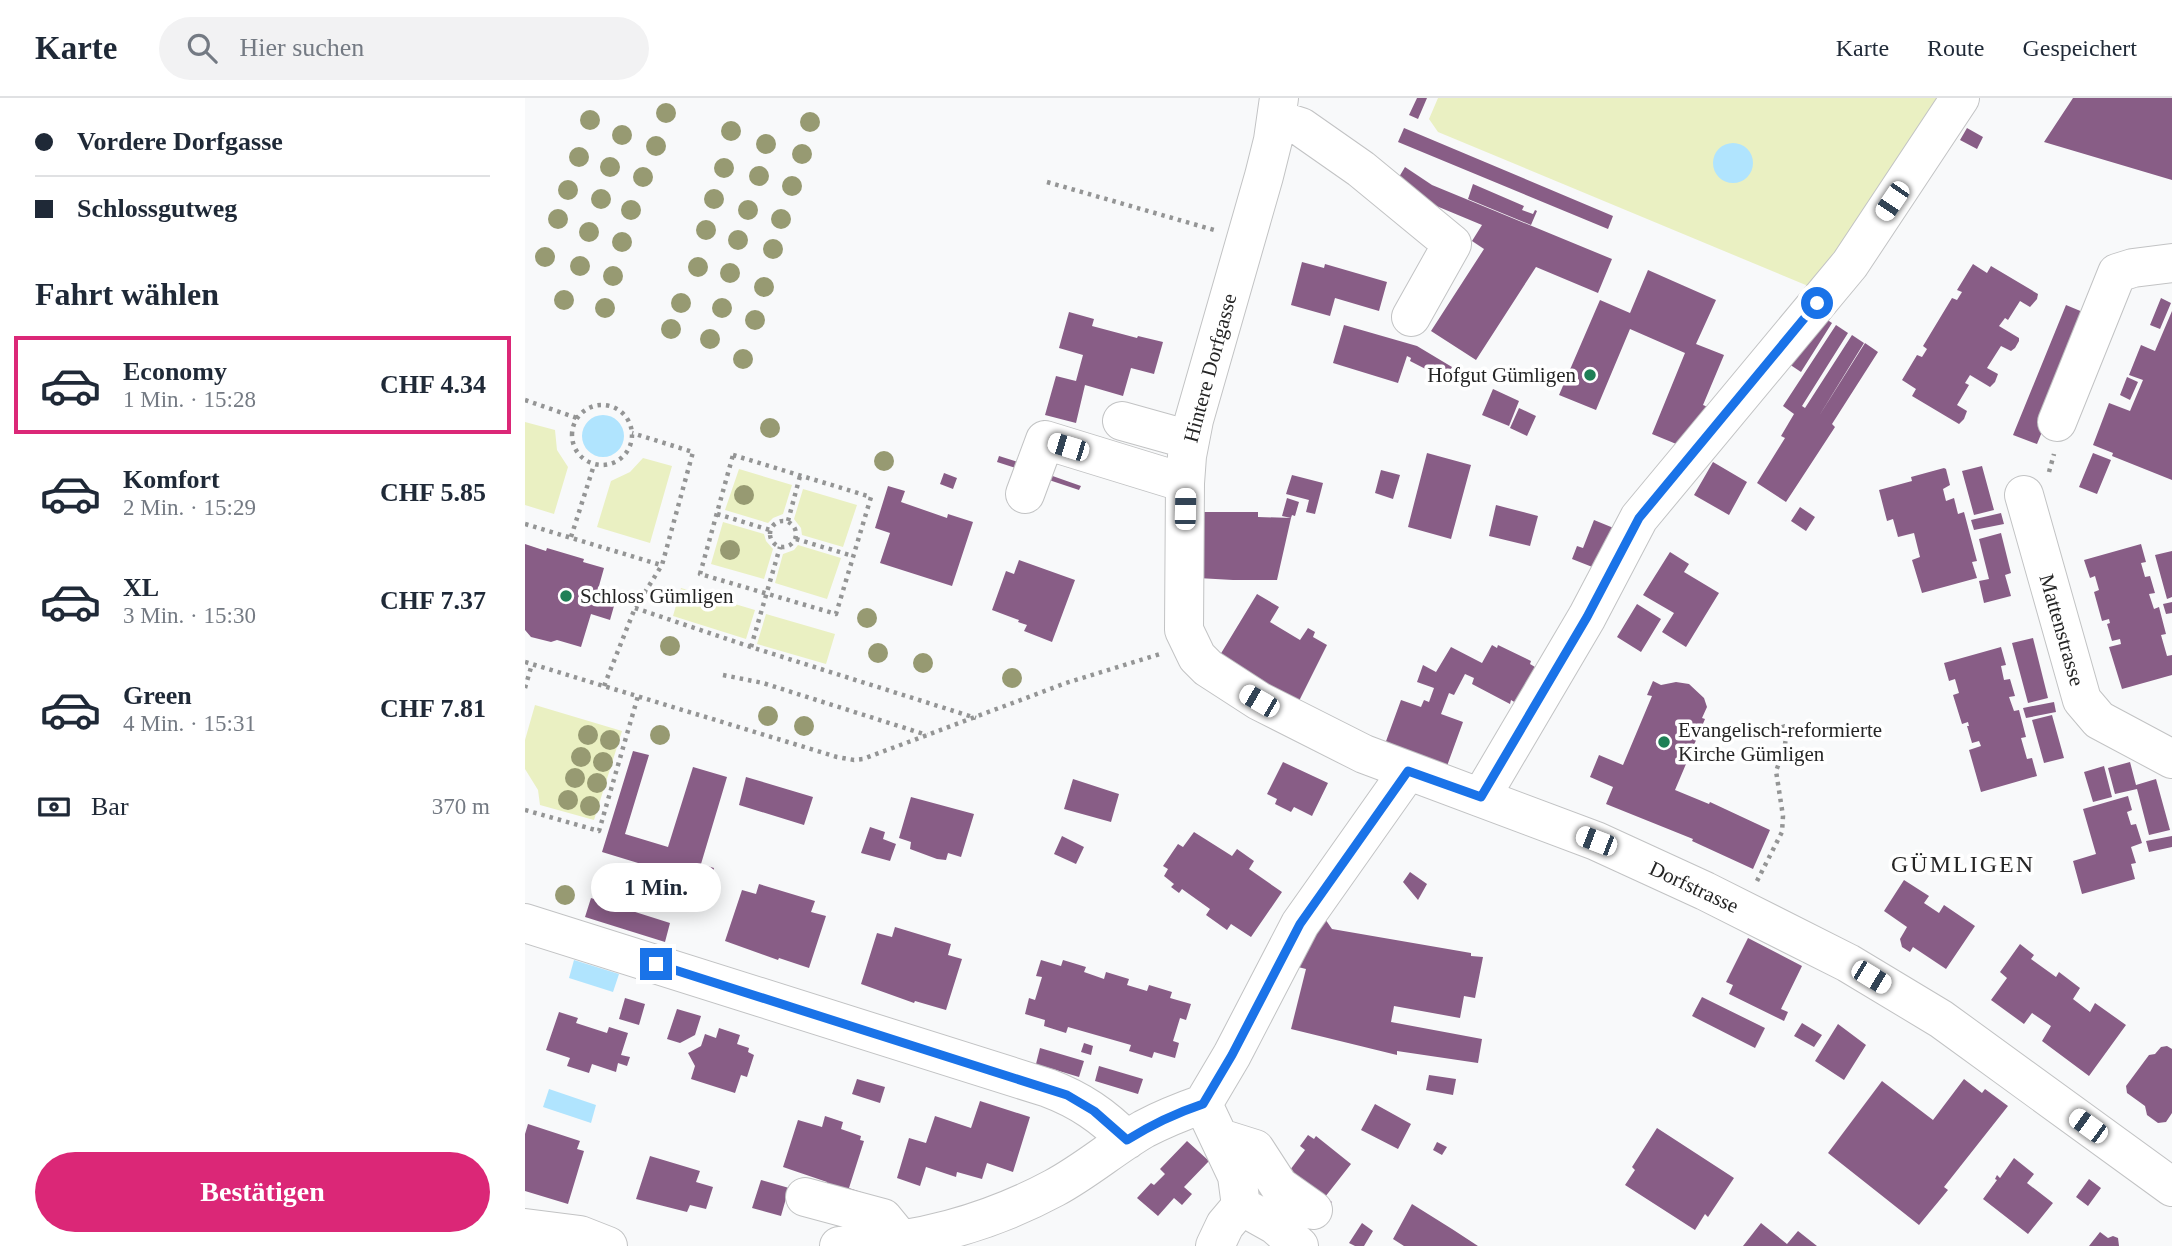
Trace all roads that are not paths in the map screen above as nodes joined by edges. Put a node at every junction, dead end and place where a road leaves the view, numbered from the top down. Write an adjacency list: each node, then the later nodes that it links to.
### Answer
1 (1960, 98): 14 (street)
2 (1278, 108): 4 (street); 7 (street, Hintere Dorfgasse)
3 (2172, 263): 6 (street)
4 (1411, 317)
5 (1122, 421): 7 (street)
6 (2057, 422)
7 (1190, 440): 8 (street, Hintere Dorfgasse)
8 (1185, 483): 9 (street); 11 (street, Hintere Dorfgasse)
9 (1025, 494)
10 (2024, 495): 12 (street, Mattenstrasse)
11 (1190, 643): 13 (street, Dorfstrasse)
12 (2172, 759)
13 (1408, 771): 14 (street, Dorfstrasse); 16 (street)
14 (1481, 797): 19 (street, Dorfstrasse)
15 (525, 923): 18 (street)
16 (1203, 1104): 17 (street); 18 (street)
17 (1220, 1139): 21 (street); 22 (street)
18 (1127, 1140): 24 (street)
19 (2172, 1187)
20 (805, 1197): 24 (street)
21 (1241, 1206): 27 (street); 28 (street)
22 (1313, 1210)
23 (525, 1228): 25 (street)
24 (901, 1240): 26 (street)
25 (608, 1246)
26 (839, 1246)
27 (1215, 1246)
28 (1299, 1246)

